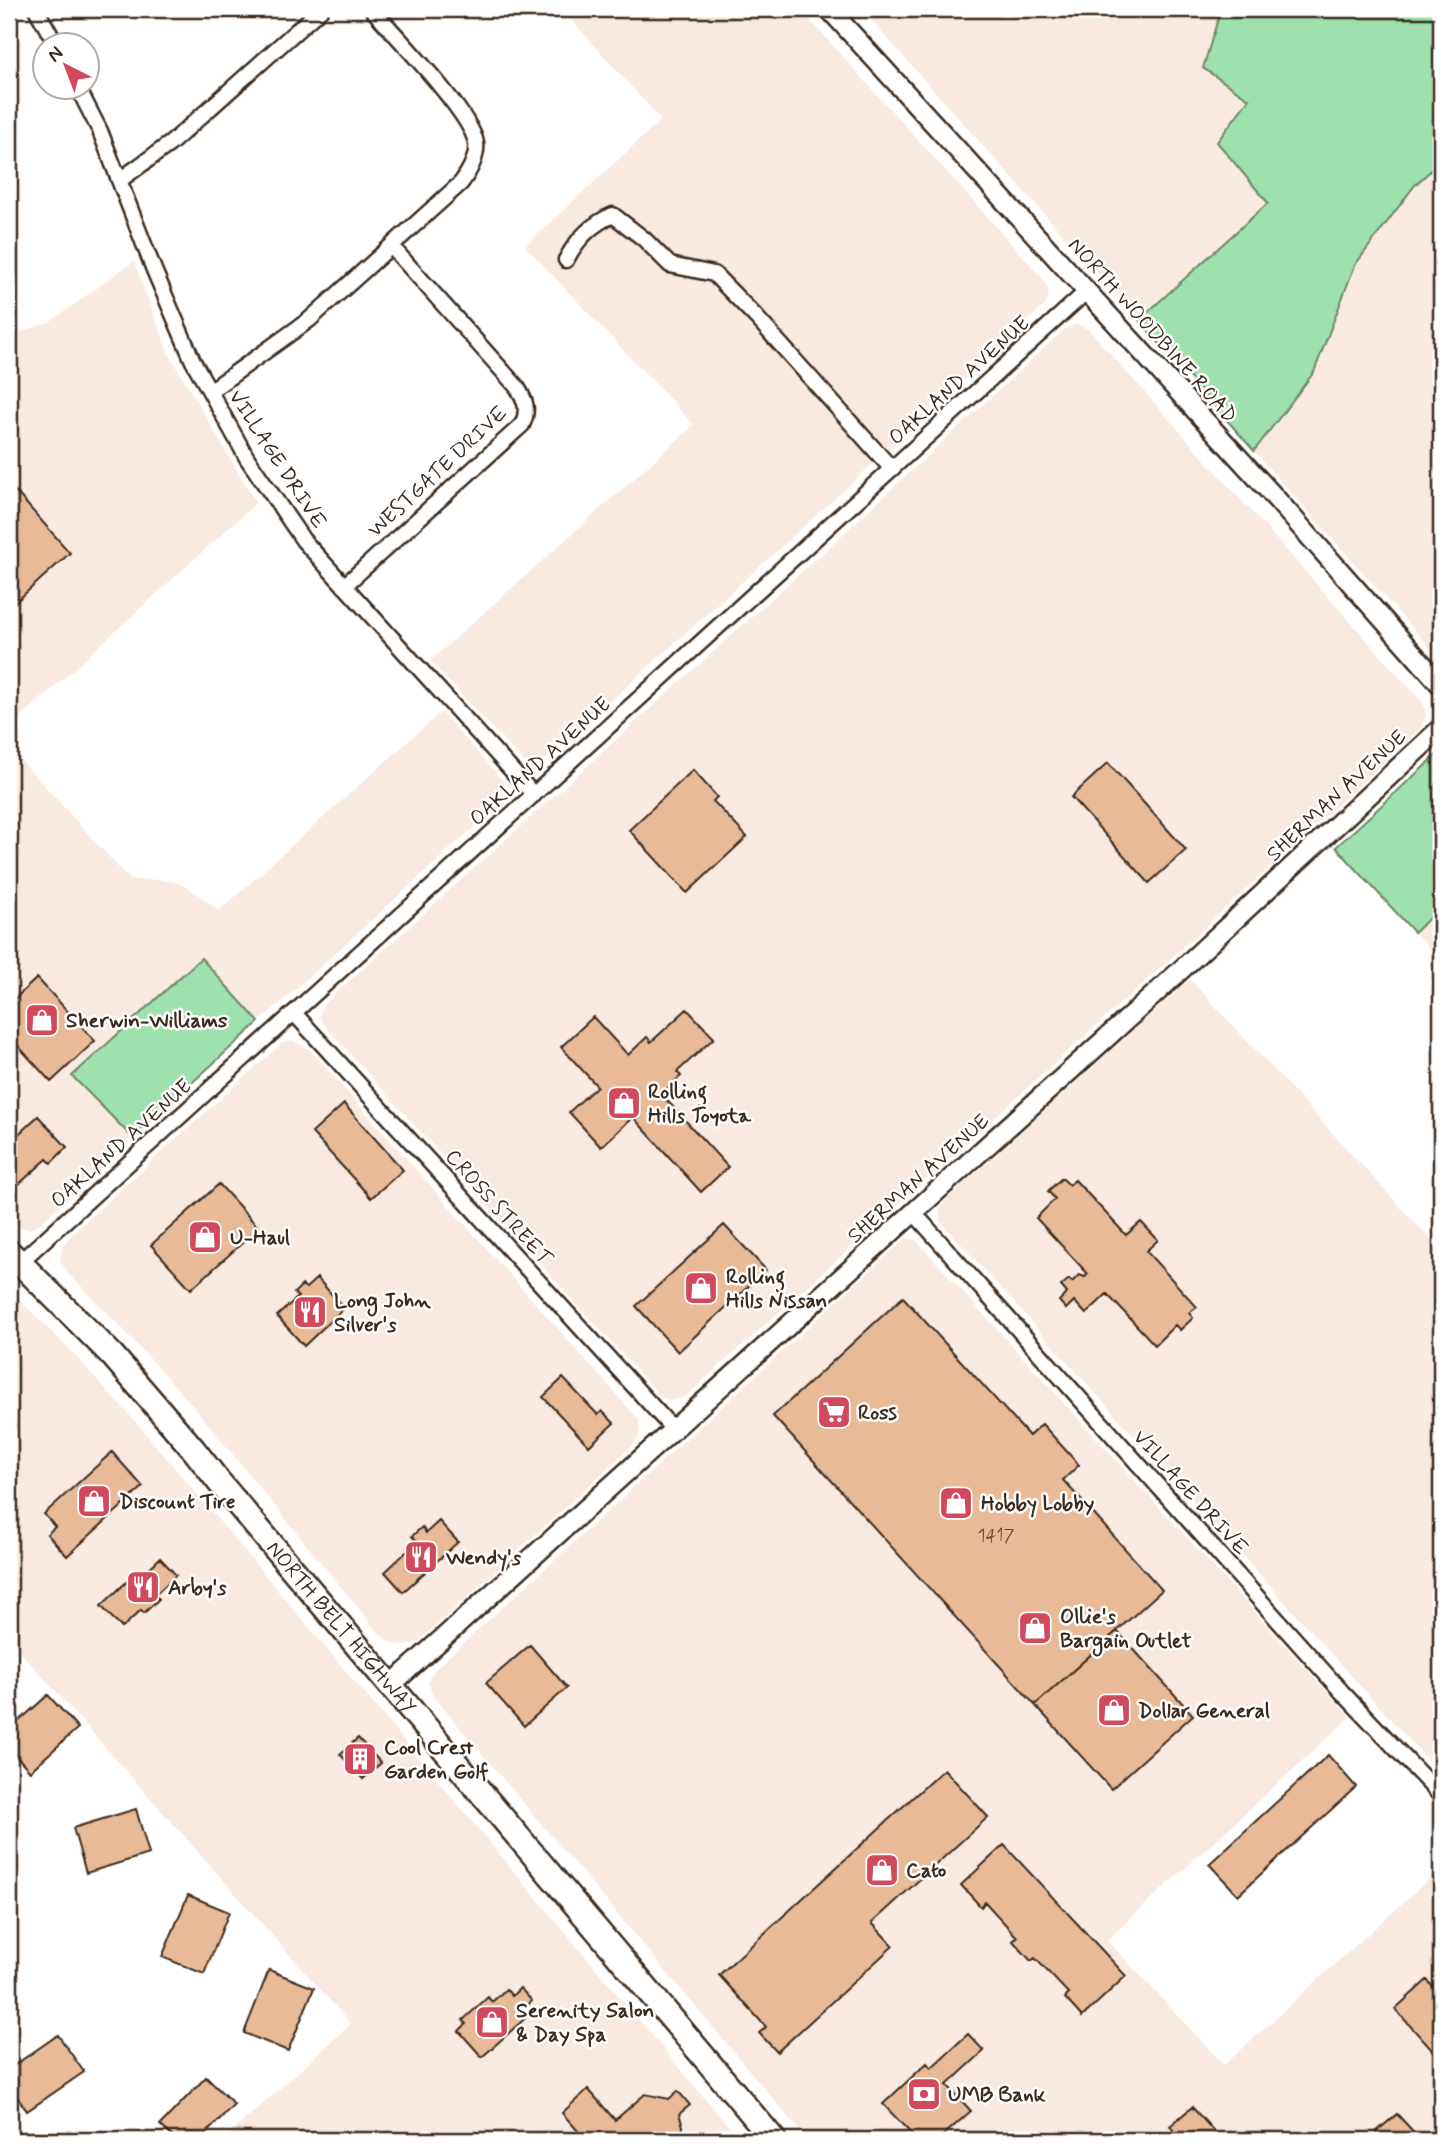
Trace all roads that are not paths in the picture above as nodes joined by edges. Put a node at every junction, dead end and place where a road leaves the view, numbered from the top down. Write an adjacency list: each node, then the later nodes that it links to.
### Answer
1 (36, 9): 5 (street)
2 (321, 9): 7 (street)
3 (372, 9): 8 (street)
4 (830, 9): 10 (street, NORTH WOODBINE ROAD)
5 (49, 32)
6 (85, 102): 7 (street, VILLAGE DRIVE)
7 (120, 180): 11 (street, VILLAGE DRIVE)
8 (392, 247): 11 (street); 13 (street, WESTGATE DRIVE)
9 (566, 260): 12 (street)
10 (1087, 291): 12 (street, OAKLAND AVENUE); 14 (street, NORTH WOODBINE ROAD)
11 (210, 391): 13 (street, VILLAGE DRIVE)
12 (892, 469): 16 (street, OAKLAND AVENUE)
13 (344, 586): 16 (street, VILLAGE DRIVE)
14 (1441, 685)
15 (1441, 728): 18 (street, SHERMAN AVENUE)
16 (534, 795): 17 (street, OAKLAND AVENUE)
17 (294, 1013): 19 (street, OAKLAND AVENUE); 20 (street, CROSS STREET)
18 (914, 1213): 20 (street, SHERMAN AVENUE); 22 (street, VILLAGE DRIVE)
19 (15, 1257): 21 (main road, NORTH BELT HIGHWAY)
20 (673, 1428): 21 (street, SHERMAN AVENUE)
21 (391, 1685): 23 (main road, NORTH BELT HIGHWAY)
22 (1441, 1796)
23 (774, 2140)

